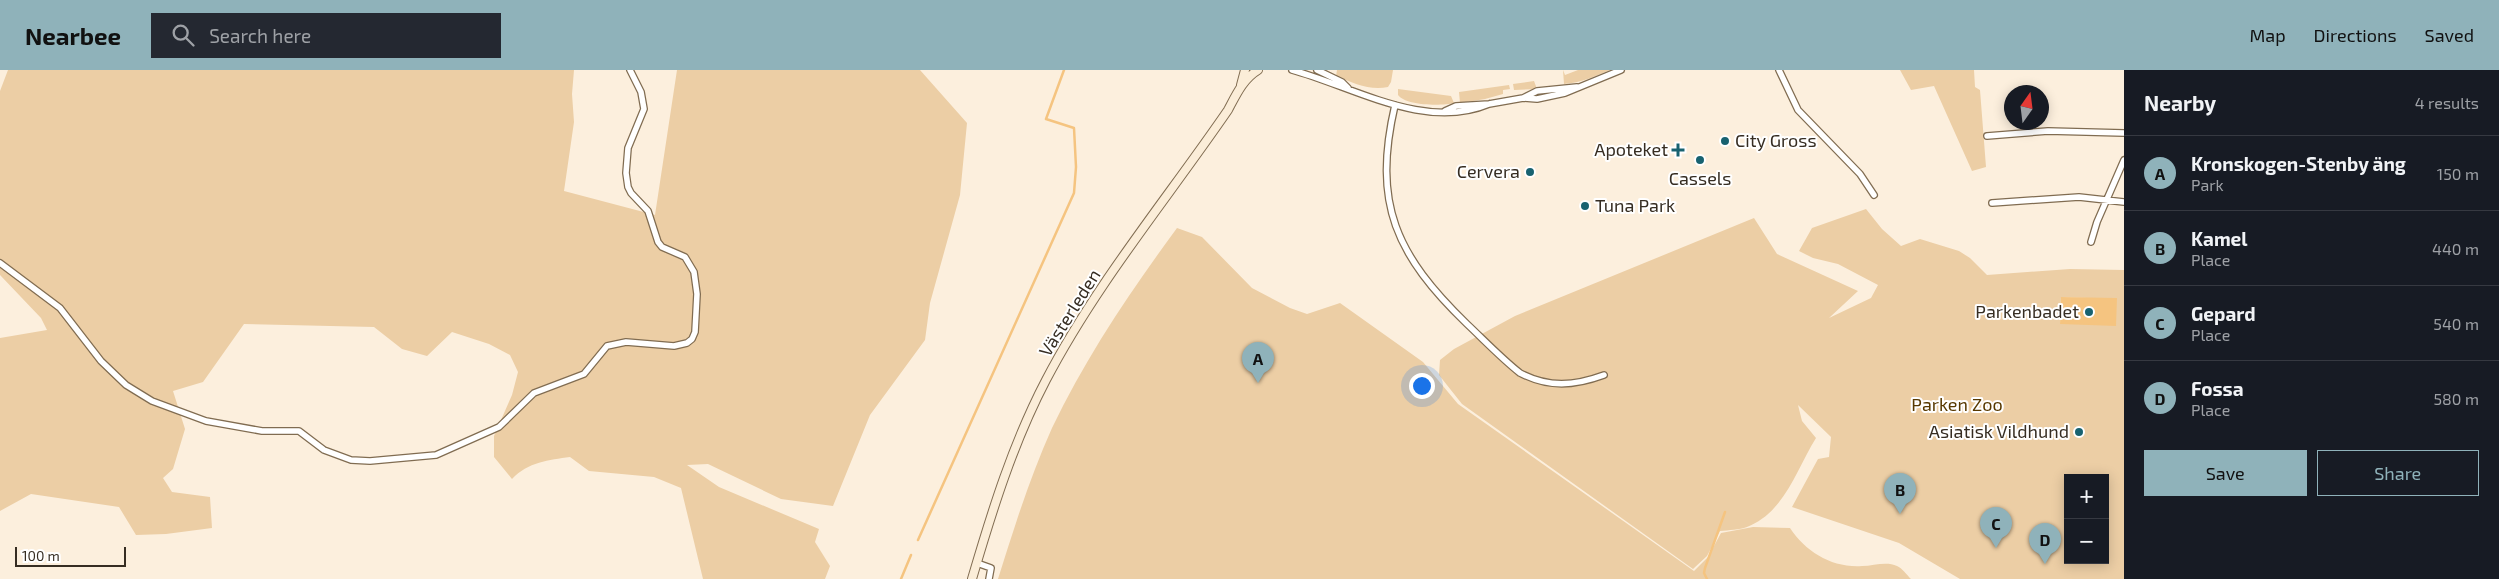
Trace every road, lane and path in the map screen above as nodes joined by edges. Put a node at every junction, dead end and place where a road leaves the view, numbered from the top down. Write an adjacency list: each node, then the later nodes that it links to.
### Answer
1 (630, 70): 19 (street)
2 (1245, 70): 8 (main road, Västerleden)
3 (1258, 70): 8 (main road, Västerleden)
4 (1292, 70): 9 (street)
5 (1317, 70): 9 (street)
6 (1621, 70): 10 (street)
7 (1779, 70): 14 (street)
8 (1240, 88): 21 (main road, Västerleden)
9 (1348, 88): 10 (street)
10 (1395, 105): 20 (street)
11 (2124, 133): 12 (street)
12 (1987, 136)
13 (2124, 160): 15 (street)
14 (1874, 195)
15 (2106, 200): 16 (street); 17 (street); 18 (street)
16 (1992, 202)
17 (2124, 202)
18 (2092, 242)
19 (0, 263)
20 (1604, 376)
21 (977, 563): 22 (main road, Västerleden); 23 (street)
22 (972, 579)
23 (989, 579)

